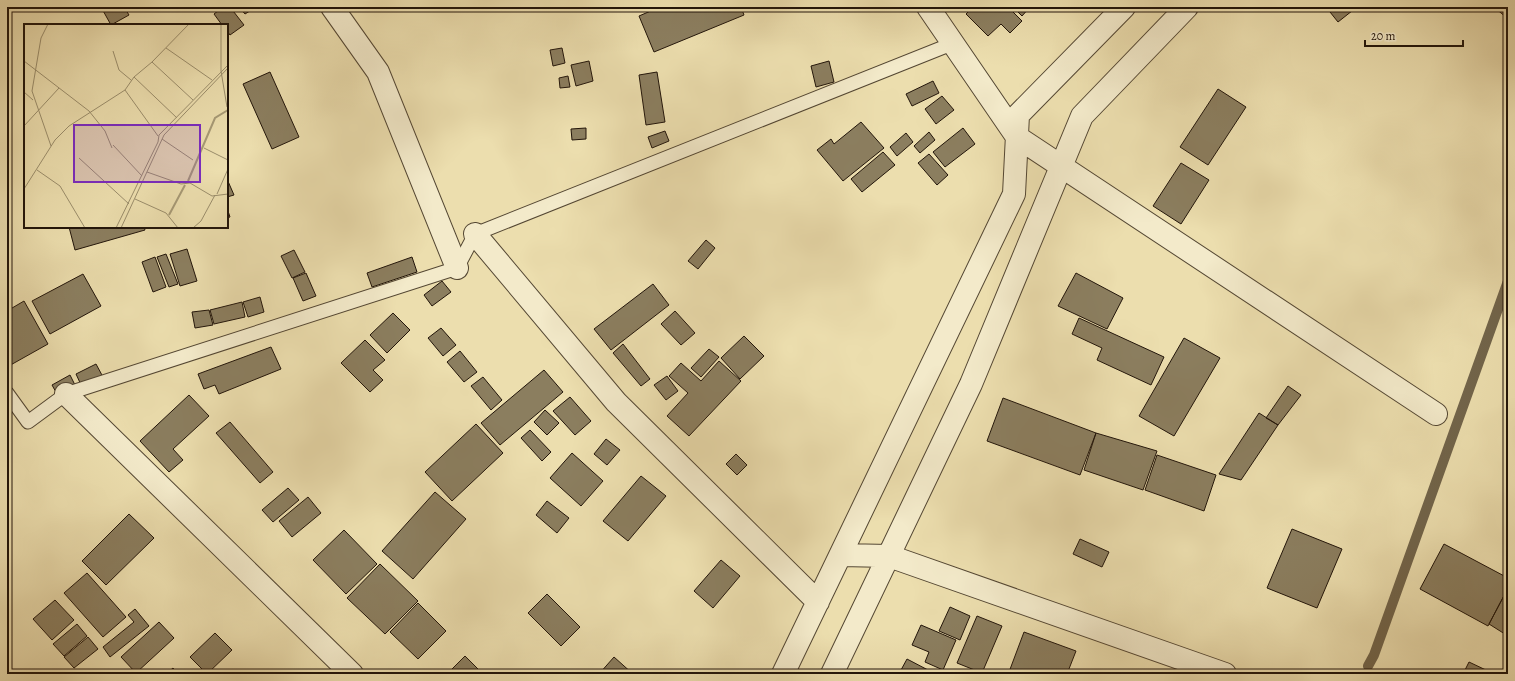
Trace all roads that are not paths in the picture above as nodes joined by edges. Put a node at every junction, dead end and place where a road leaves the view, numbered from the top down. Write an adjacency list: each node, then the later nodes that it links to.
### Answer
1 (332, 7): 9 (street)
2 (928, 7): 5 (street)
3 (1124, 7): 6 (street)
4 (1187, 7): 7 (street)
5 (954, 43): 6 (street); 8 (lane)
6 (1016, 137): 7 (street); 13 (street)
7 (1061, 166): 12 (street); 14 (street)
8 (475, 234): 9 (lane); 15 (street)
9 (457, 268): 11 (lane)
10 (7, 393): 11 (lane)
11 (66, 394): 16 (street)
12 (1436, 414)
13 (841, 555): 14 (street); 15 (street)
14 (889, 556): 18 (street); 19 (street)
15 (818, 602): 17 (street)
16 (352, 674)
17 (783, 674)
18 (832, 674)
19 (1225, 674)

